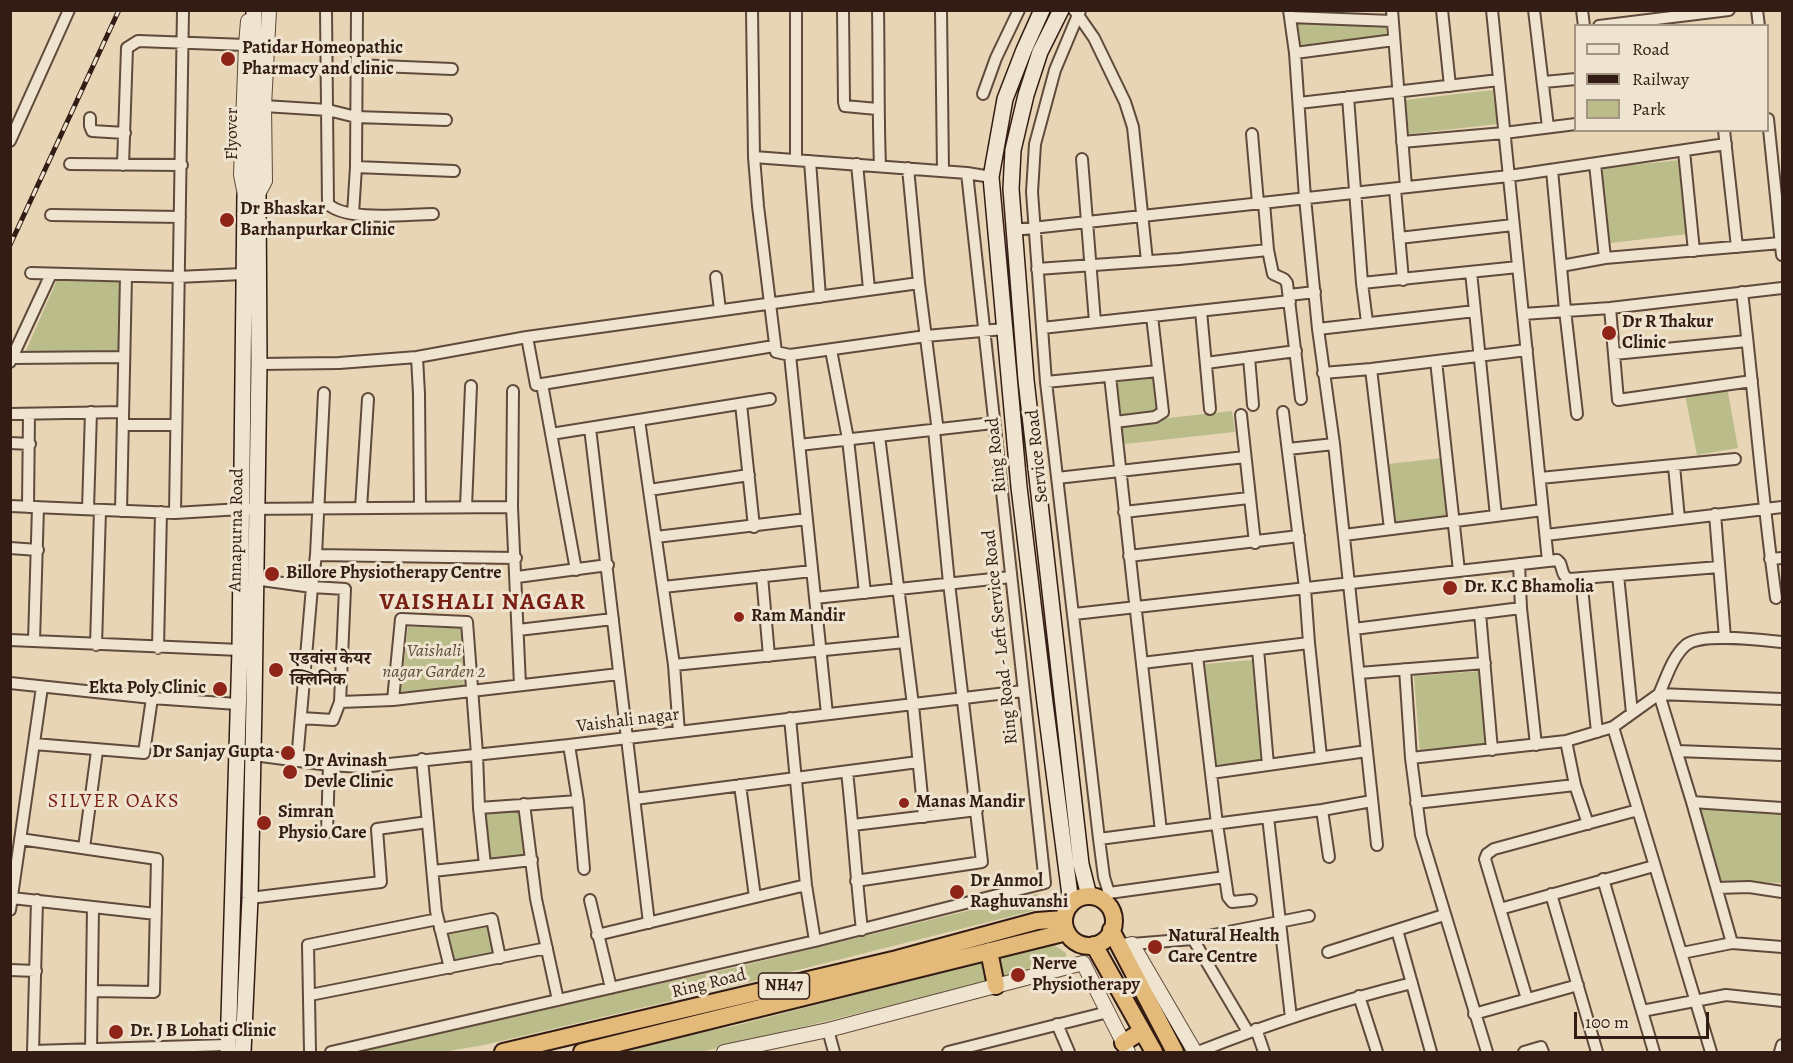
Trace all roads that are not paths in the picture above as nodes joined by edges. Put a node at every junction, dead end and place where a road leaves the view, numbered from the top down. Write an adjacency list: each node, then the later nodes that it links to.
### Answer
1 (69, 10): 51 (street)
2 (183, 10): 25 (street)
3 (249, 10): 26 (street, Annapurna Road)
4 (254, 10): 75 (main road, Flyover)
5 (269, 10): 38 (street, Annapurna Road)
6 (326, 10): 40 (street)
7 (357, 10): 28 (street)
8 (752, 10): 57 (street)
9 (796, 10): 59 (street)
10 (843, 10): 39 (street)
11 (878, 10): 39 (street)
12 (941, 10): 71 (street)
13 (1019, 10): 35 (street)
14 (1042, 10): 74 (main road, Ring Road)
15 (1061, 10): 88 (main road, Ring Road)
16 (1442, 10): 33 (street)
17 (1492, 10): 31 (street)
18 (1534, 10): 32 (street)
19 (1729, 10): 23 (street)
20 (1079, 12): 83 (street); 87 (street, Service Road)
21 (1289, 14): 22 (street); 27 (street)
22 (1392, 16): 24 (street)
23 (1615, 24)
24 (1394, 40): 27 (street); 34 (street)
25 (183, 43): 26 (street); 48 (street); 65 (street)
26 (246, 45): 75 (street, Annapurna Road)
27 (1295, 53): 37 (street)
28 (356, 65): 29 (street); 41 (street)
29 (452, 69)
30 (1574, 79): 32 (street)
31 (1499, 80): 33 (street); 49 (street)
32 (1544, 82): 45 (street)
33 (1450, 86): 34 (street)
34 (1399, 92): 36 (street); 54 (street)
35 (983, 94)
36 (1348, 97): 37 (street); 77 (street)
37 (1299, 103): 78 (street)
38 (264, 106): 40 (street); 75 (street, Annapurna Road)
39 (878, 109): 66 (street)
40 (328, 110): 41 (street); 80 (street)
41 (356, 117): 43 (street); 67 (street)
42 (90, 118): 48 (street)
43 (446, 120)
44 (1574, 124): 45 (street)
45 (1548, 127): 49 (street)
46 (1724, 132): 55 (street)
47 (1769, 132): 53 (street)
48 (125, 133): 64 (street)
49 (1504, 133): 54 (street); 73 (street)
50 (1252, 134): 79 (street)
51 (11, 136)
52 (1782, 137): 53 (street)
53 (1770, 138): 91 (street)
54 (1402, 142): 76 (street)
55 (1726, 144): 56 (street); 90 (street)
56 (1684, 151): 63 (street); 93 (street)
57 (754, 157): 59 (street); 116 (street)
58 (1082, 159): 85 (street)
59 (796, 160): 60 (street)
60 (810, 161): 62 (street); 114 (street)
61 (70, 164): 64 (street)
62 (857, 164): 66 (street); 111 (street)
63 (1595, 164): 69 (street); 94 (street)
64 (123, 165): 65 (street)
65 (182, 165): 84 (street)
66 (880, 166): 68 (street)
67 (356, 167): 70 (street); 80 (street)
68 (908, 168): 71 (street); 108 (street)
69 (1552, 170): 73 (street); 97 (street)
70 (454, 171)
71 (943, 171): 72 (street)
72 (967, 173): 74 (street); 129 (street, Ring Road - Left Service Road)
73 (1509, 176): 76 (street); 86 (street)
74 (991, 177): 126 (main road, Ring Road)
75 (252, 188): 103 (main road, Annapurna Road); 146 (main road, Annapurna Road)
76 (1400, 188): 77 (street); 89 (street)
77 (1356, 193): 78 (street); 109 (street)
78 (1305, 198): 79 (street); 112 (street)
79 (1261, 203): 83 (street); 92 (street)
80 (353, 214): 81 (street)
81 (433, 214)
82 (51, 215): 84 (street)
83 (1142, 216): 85 (street); 95 (street)
84 (180, 217): 105 (street)
85 (1087, 222): 87 (street); 96 (street)
86 (1513, 225): 89 (street); 98 (street)
87 (1034, 228): 88 (street); 99 (street, Service Road)
88 (1014, 230): 360 (main road, Ring Road)
89 (1399, 238): 107 (street)
90 (1737, 246): 91 (street); 93 (street)
91 (1782, 249)
92 (1268, 250): 95 (street); 115 (street)
93 (1694, 251): 94 (street)
94 (1605, 258): 97 (street)
95 (1147, 261): 96 (street)
96 (1092, 264): 99 (street); 124 (street)
97 (1561, 266): 119 (street)
98 (1518, 267): 100 (street); 122 (street)
99 (1037, 268): 127 (street, Service Road)
100 (1471, 272): 107 (street); 121 (street)
101 (31, 273): 102 (street)
102 (51, 274): 104 (street); 143 (street)
103 (243, 274): 105 (street); 203 (main road, Annapurna Road)
104 (126, 276): 105 (street); 140 (street)
105 (177, 277): 174 (street)
106 (716, 277): 118 (street)
107 (1403, 280): 109 (street)
108 (919, 283): 111 (street); 130 (street)
109 (1362, 283): 125 (street)
110 (1782, 288): 113 (street)
111 (869, 289): 114 (street)
112 (1315, 292): 115 (street); 128 (street)
113 (1742, 292): 117 (street); 132 (street)
114 (820, 297): 116 (street)
115 (1289, 298): 120 (street); 136 (street)
116 (770, 303): 118 (street); 133 (street)
117 (1610, 308): 119 (street); 137 (street)
118 (720, 310): 131 (street)
119 (1565, 310): 122 (street); 168 (street)
120 (1201, 311): 123 (street); 145 (street)
121 (1475, 311): 125 (street); 139 (street)
122 (1523, 314): 135 (street)
123 (1152, 316): 124 (street); 148 (street)
124 (1095, 322): 127 (street)
125 (1367, 322): 128 (street)
126 (1004, 328): 129 (street); 367 (main road, Ring Road)
127 (1042, 328): 152 (street, Service Road)
128 (1317, 328): 149 (street)
129 (985, 330): 130 (street); 172 (street, Ring Road - Left Service Road)
130 (926, 336): 134 (street); 175 (street)
131 (527, 337): 141 (street); 153 (street)
132 (1747, 341): 137 (street); 151 (street)
133 (774, 346): 138 (street); 153 (street)
134 (831, 350): 138 (street); 179 (street)
135 (1527, 350): 139 (street); 190 (street)
136 (1296, 351): 142 (street); 159 (street)
137 (1614, 354): 151 (street)
138 (790, 355): 183 (street)
139 (1480, 356): 144 (street); 213 (street)
140 (123, 357): 143 (street); 164 (street)
141 (417, 357): 146 (street); 196 (street)
142 (1249, 357): 145 (street); 161 (street)
143 (11, 360)
144 (1436, 361): 147 (street); 216 (street)
145 (1206, 363): 162 (street)
146 (259, 364): 204 (main road, Annapurna Road)
147 (1371, 369): 149 (street); 218 (street)
148 (1158, 371): 150 (street); 171 (street)
149 (1323, 373): 182 (street)
150 (1110, 376): 152 (street); 171 (street)
151 (1752, 381): 205 (street)
152 (1046, 382): 191 (street, Service Road)
153 (542, 384): 177 (street)
154 (471, 386): 197 (street)
155 (513, 391): 198 (street)
156 (324, 393): 200 (street)
157 (368, 399): 201 (street)
158 (770, 399): 160 (street)
159 (1301, 399)
160 (741, 404): 170 (street); 189 (street)
161 (1253, 405)
162 (1210, 409)
163 (91, 412): 164 (street); 167 (street); 202 (street)
164 (123, 412): 173 (street)
165 (1283, 412): 184 (street)
166 (10, 414): 167 (street)
167 (29, 414): 181 (street)
168 (1577, 414)
169 (1241, 415): 185 (street)
170 (639, 420): 176 (street); 192 (street)
171 (1115, 422): 188 (street)
172 (993, 423): 175 (street); 241 (street, Ring Road - Left Service Road)
173 (123, 425): 174 (street); 208 (street)
174 (176, 425): 211 (street)
175 (935, 427): 178 (street); 244 (street)
176 (590, 428): 177 (street); 233 (street)
177 (551, 434): 235 (street)
178 (879, 436): 179 (street); 249 (street)
179 (848, 440): 183 (street); 250 (street)
180 (10, 443): 181 (street)
181 (30, 444): 195 (street)
182 (1334, 444): 184 (street); 219 (street)
183 (799, 445): 214 (street)
184 (1288, 449): 221 (street)
185 (1245, 456): 188 (street); 193 (street)
186 (1735, 459): 187 (street)
187 (1674, 466): 190 (street); 215 (street)
188 (1120, 472): 191 (street); 210 (street)
189 (749, 475): 192 (street); 217 (street)
190 (1540, 477): 207 (street)
191 (1057, 478): 256 (street, Service Road)
192 (649, 490): 222 (street)
193 (1249, 498): 210 (street); 223 (street)
194 (10, 506): 195 (street)
195 (33, 507): 202 (street); 225 (street)
196 (420, 507): 197 (street); 201 (street)
197 (466, 507): 198 (street)
198 (512, 507): 228 (street)
199 (1782, 507): 205 (street)
200 (318, 508): 201 (street); 204 (street); 226 (street)
201 (361, 508)
202 (88, 509): 206 (street)
203 (241, 509): 204 (street); 211 (street); 269 (main road, Annapurna Road)
204 (257, 509): 243 (main road, Annapurna Road)
205 (1764, 509): 212 (street); 230 (street)
206 (100, 510): 208 (street); 266 (street)
207 (1543, 510): 213 (street); 220 (street)
208 (121, 511): 209 (street)
209 (161, 512): 211 (street); 267 (street)
210 (1124, 512): 227 (street)
211 (175, 513)
212 (1715, 514): 215 (street); 234 (street)
213 (1496, 516): 216 (street)
214 (807, 519): 217 (street); 236 (street)
215 (1678, 519): 220 (street)
216 (1453, 521): 218 (street); 237 (street)
217 (754, 527): 222 (street)
218 (1390, 529): 219 (street)
219 (1344, 534): 245 (street)
220 (1546, 535): 231 (street)
221 (1299, 536): 223 (street); 248 (street)
222 (656, 537): 247 (street)
223 (1255, 543): 227 (street)
224 (10, 548): 225 (street)
225 (38, 550): 262 (street)
226 (316, 555): 228 (street); 246 (street)
227 (1129, 556): 253 (street)
228 (516, 558): 240 (street)
229 (1782, 558): 230 (street)
230 (1770, 559): 252 (street)
231 (1548, 561): 232 (street); 242 (street)
232 (1519, 564): 237 (street); 254 (street)
233 (608, 565): 235 (street); 257 (street)
234 (1719, 567): 238 (street); 260 (street)
235 (576, 570): 240 (street)
236 (812, 571): 239 (street); 251 (street)
237 (1459, 571): 245 (street)
238 (1618, 575): 242 (street); 292 (street)
239 (762, 576): 247 (street); 271 (street)
240 (517, 577): 259 (street)
241 (1011, 577): 244 (street); 283 (street, Ring Road - Left Service Road)
242 (1581, 578): 298 (street)
243 (254, 579): 246 (street); 309 (main road, Annapurna Road)
244 (949, 583): 249 (street); 286 (street)
245 (1349, 583): 248 (street); 258 (street)
246 (312, 587): 289 (street); 294 (street)
247 (663, 587): 275 (street)
248 (1305, 588): 253 (street); 265 (street)
249 (898, 589): 250 (street); 263 (street)
250 (865, 593): 251 (street)
251 (815, 598): 270 (street)
252 (1776, 598)
253 (1134, 607): 256 (street); 273 (street)
254 (1521, 608): 255 (street); 303 (street)
255 (1480, 613): 258 (street); 274 (street)
256 (1074, 614): 344 (street, Service Road)
257 (613, 619): 259 (street); 278 (street)
258 (1354, 629): 277 (street)
259 (518, 630): 280 (street)
260 (1725, 638): 264 (street); 284 (street)
261 (10, 640): 262 (street)
262 (34, 641): 266 (street)
263 (905, 642): 270 (street); 291 (street)
264 (1782, 642)
265 (1309, 643): 268 (street); 312 (street)
266 (96, 645): 267 (street)
267 (158, 648): 269 (street)
268 (1258, 649): 272 (street); 318 (street)
269 (240, 650): 290 (main road, Annapurna Road)
270 (820, 651): 271 (street); 293 (street)
271 (769, 656): 275 (street)
272 (1197, 656): 273 (street); 320 (street)
273 (1142, 663): 341 (street)
274 (1485, 663): 276 (street); 304 (street)
275 (674, 665): 297 (street)
276 (1405, 669): 277 (street); 313 (street)
277 (1359, 673): 306 (street)
278 (619, 674): 280 (street); 299 (street)
279 (10, 683): 281 (street)
280 (520, 685): 282 (street)
281 (42, 687): 285 (street); 301 (street)
282 (471, 691): 288 (street); 288 (street); 310 (street)
283 (1023, 691): 286 (street, Vaishali nagar); 378 (street, Ring Road - Left Service Road)
284 (1659, 694): 287 (street); 292 (street); 307 (street)
285 (152, 698): 290 (street); 305 (street)
286 (963, 698): 291 (street, Vaishali nagar); 332 (street)
287 (1782, 699)
288 (393, 700): 289 (street)
289 (340, 702): 294 (street)
290 (237, 704): 308 (main road, Annapurna Road)
291 (913, 705): 293 (street, Vaishali nagar); 316 (street)
292 (1632, 713): 296 (street)
293 (827, 714): 295 (street, Vaishali nagar)
294 (301, 718): 315 (street)
295 (790, 718): 297 (street, Vaishali nagar); 321 (street)
296 (1613, 727): 298 (street); 334 (street)
297 (679, 732): 299 (street, Vaishali nagar)
298 (1597, 732): 300 (street)
299 (626, 739): 302 (street, Vaishali nagar); 324 (street)
300 (1566, 741): 303 (street); 323 (street)
301 (34, 744): 305 (street); 343 (street)
302 (569, 745): 310 (street, Vaishali nagar); 325 (street)
303 (1536, 745): 304 (street)
304 (1492, 750): 313 (street)
305 (97, 751): 346 (street)
306 (1367, 751): 312 (street); 326 (street)
307 (1677, 751): 311 (street); 327 (street)
308 (236, 752): 309 (street, Vaishali nagar); 417 (main road, Annapurna Road)
309 (252, 754): 315 (street, Vaishali nagar); 363 (main road, Annapurna Road)
310 (477, 754): 314 (street, Vaishali nagar); 330 (street)
311 (1782, 755)
312 (1321, 757): 318 (street)
313 (1411, 758): 328 (street)
314 (422, 759): 317 (street, Vaishali nagar); 337 (street)
315 (297, 761): 317 (street, Vaishali nagar)
316 (918, 762): 319 (street); 335 (street)
317 (329, 765): 342 (street)
318 (1269, 765): 320 (street)
319 (847, 771): 321 (street); 340 (street)
320 (1211, 773): 338 (street)
321 (796, 778): 322 (street); 356 (street)
322 (740, 785): 324 (street); 361 (street)
323 (1575, 785): 328 (street); 339 (street)
324 (635, 799): 375 (street)
325 (578, 801): 329 (street); 351 (street)
326 (1372, 801): 333 (street); 345 (street)
327 (1692, 802): 331 (street); 357 (street)
328 (1416, 803): 372 (street)
329 (524, 804): 330 (street); 348 (street)
330 (479, 808): 349 (street)
331 (1782, 808)
332 (976, 810): 335 (street); 355 (street)
333 (1322, 810): 336 (street); 347 (street)
334 (1638, 810): 339 (street); 350 (street)
335 (924, 817): 340 (street)
336 (1268, 817): 338 (street); 374 (street)
337 (428, 822): 352 (street); 363 (street)
338 (1217, 824): 341 (street); 353 (street)
339 (1588, 824): 369 (street)
340 (853, 825): 355 (street)
341 (1161, 831): 344 (street)
342 (327, 832)
343 (17, 833): 346 (street); 362 (street)
344 (1099, 839): 360 (street, Service Road)
345 (1377, 845)
346 (84, 849): 371 (street)
347 (1329, 857)
348 (532, 860): 349 (street); 388 (street)
349 (485, 865): 352 (street)
350 (1654, 866): 354 (street); 391 (street)
351 (584, 869)
352 (433, 871): 376 (street)
353 (1225, 877): 360 (street); 366 (street)
354 (1603, 879): 359 (street); 407 (street)
355 (856, 882): 378 (street)
356 (806, 885): 361 (street); 383 (street)
357 (1717, 888): 358 (street); 384 (street)
358 (1782, 892)
359 (1551, 894): 369 (street); 397 (street)
360 (1100, 896): 367 (highway); 379 (highway)
361 (755, 897): 375 (street)
362 (12, 898): 364 (street); 370 (street)
363 (250, 898): 421 (main road, Annapurna Road)
364 (37, 900): 368 (street); 395 (street)
365 (590, 900): 381 (street)
366 (1251, 900)
367 (1071, 903): 377 (highway)
368 (93, 907): 371 (street); 400 (street)
369 (1500, 909): 403 (street)
370 (10, 910)
371 (156, 914): 400 (street)
372 (1444, 915): 380 (street); 409 (street)
373 (1309, 916): 374 (street)
374 (1281, 922): 382 (street); 410 (street)
375 (649, 923): 381 (street)
376 (439, 924): 392 (street); 393 (street); 401 (street)
377 (1065, 926): 385 (highway); 389 (highway, Ring Road); 424 (highway, Ring Road / NH47)
378 (862, 930): 383 (street)
379 (1112, 930): 385 (highway); 386 (highway)
380 (1396, 930): 390 (street); 396 (street)
381 (597, 935): 399 (street)
382 (1193, 939): 386 (street); 414 (street)
383 (815, 941): 399 (street)
384 (1732, 943): 387 (street); 391 (street)
385 (1094, 945): 413 (highway)
386 (1126, 945): 431 (highway); 432 (street)
387 (1782, 947)
388 (547, 948): 392 (street); 404 (street)
389 (989, 951): 398 (highway); 425 (highway, Ring Road)
390 (1328, 952)
391 (1682, 953): 405 (street)
392 (500, 958): 393 (street)
393 (450, 968): 401 (street)
394 (10, 970): 395 (street)
395 (36, 971): 419 (street)
396 (1412, 983): 402 (street); 434 (street)
397 (1578, 985): 403 (street); 438 (street)
398 (996, 986): 408 (street); 412 (street)
399 (611, 988): 404 (street)
400 (92, 991): 418 (street)
401 (310, 995): 422 (street)
402 (1359, 996): 410 (street); 420 (street)
403 (1527, 999): 409 (street)
404 (558, 1000): 423 (street)
405 (1695, 1000): 406 (street); 407 (street); 440 (street)
406 (1782, 1001)
407 (1642, 1011): 439 (street)
408 (1107, 1012): 411 (street); 416 (street)
409 (1474, 1014): 435 (street)
410 (1291, 1018): 414 (street)
411 (1057, 1024): 428 (street); 429 (street)
412 (828, 1030): 426 (street); 427 (street)
413 (1142, 1031): 416 (highway); 430 (highway)
414 (1252, 1031): 432 (street); 433 (street)
415 (1782, 1045): 441 (street)
416 (1126, 1048)
417 (227, 1049): 418 (street)
418 (91, 1050): 419 (street)
419 (33, 1052)
420 (1376, 1052)
421 (243, 1053)
422 (310, 1053)
423 (331, 1053)
424 (503, 1053)
425 (582, 1053)
426 (724, 1053)
427 (834, 1053)
428 (948, 1053)
429 (1069, 1053)
430 (1154, 1053)
431 (1175, 1053)
432 (1196, 1053)
433 (1264, 1053)
434 (1431, 1053)
435 (1486, 1053)
436 (1524, 1053): 437 (street)
437 (1543, 1053)
438 (1597, 1053)
439 (1654, 1053)
440 (1711, 1053)
441 (1779, 1053)

